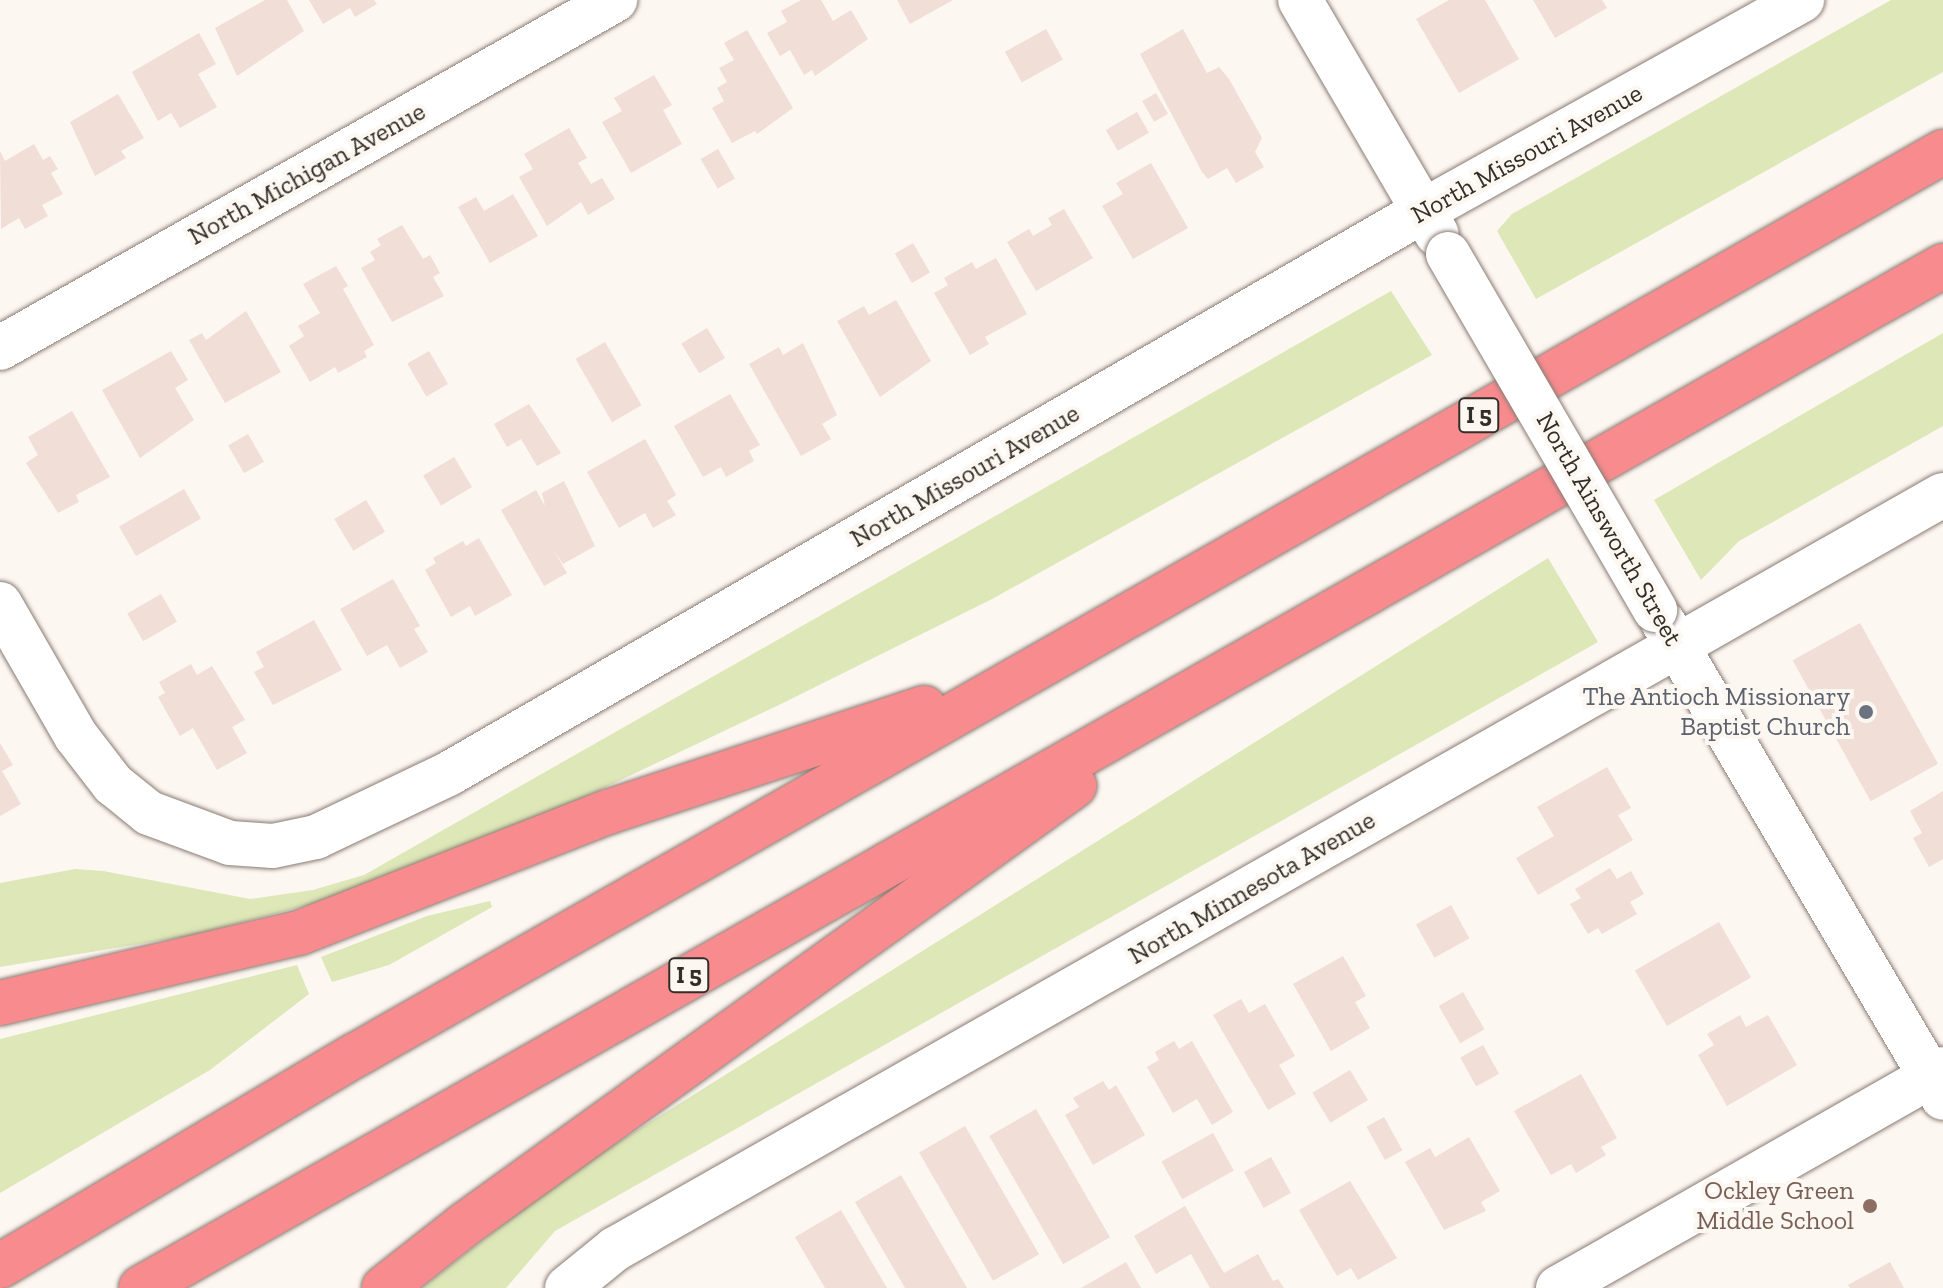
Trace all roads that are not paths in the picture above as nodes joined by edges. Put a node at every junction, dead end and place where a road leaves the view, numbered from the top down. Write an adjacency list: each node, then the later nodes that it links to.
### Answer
1 (615, 0): 7 (street, North Michigan Avenue)
2 (1300, 0): 5 (street, North Ainsworth Street)
3 (1802, 0): 5 (street, North Missouri Avenue)
4 (1943, 152): 12 (highway, I 5)
5 (1423, 211): 9 (street, North Missouri Avenue); 10 (street, North Ainsworth Street, bridge)
6 (1943, 266): 11 (highway, I 5)
7 (0, 348)
8 (1943, 495): 10 (street, North Minnesota Avenue)
9 (0, 604)
10 (1678, 647): 14 (street, North Ainsworth Street); 18 (street, North Minnesota Avenue)
11 (1238, 667): 16 (highway, I 5); 17 (highway)
12 (1014, 678): 13 (highway); 15 (highway, I 5)
13 (0, 1003)
14 (1939, 1081): 19 (street)
15 (0, 1266)
16 (141, 1288)
17 (384, 1288)
18 (567, 1288)
19 (1558, 1288)

